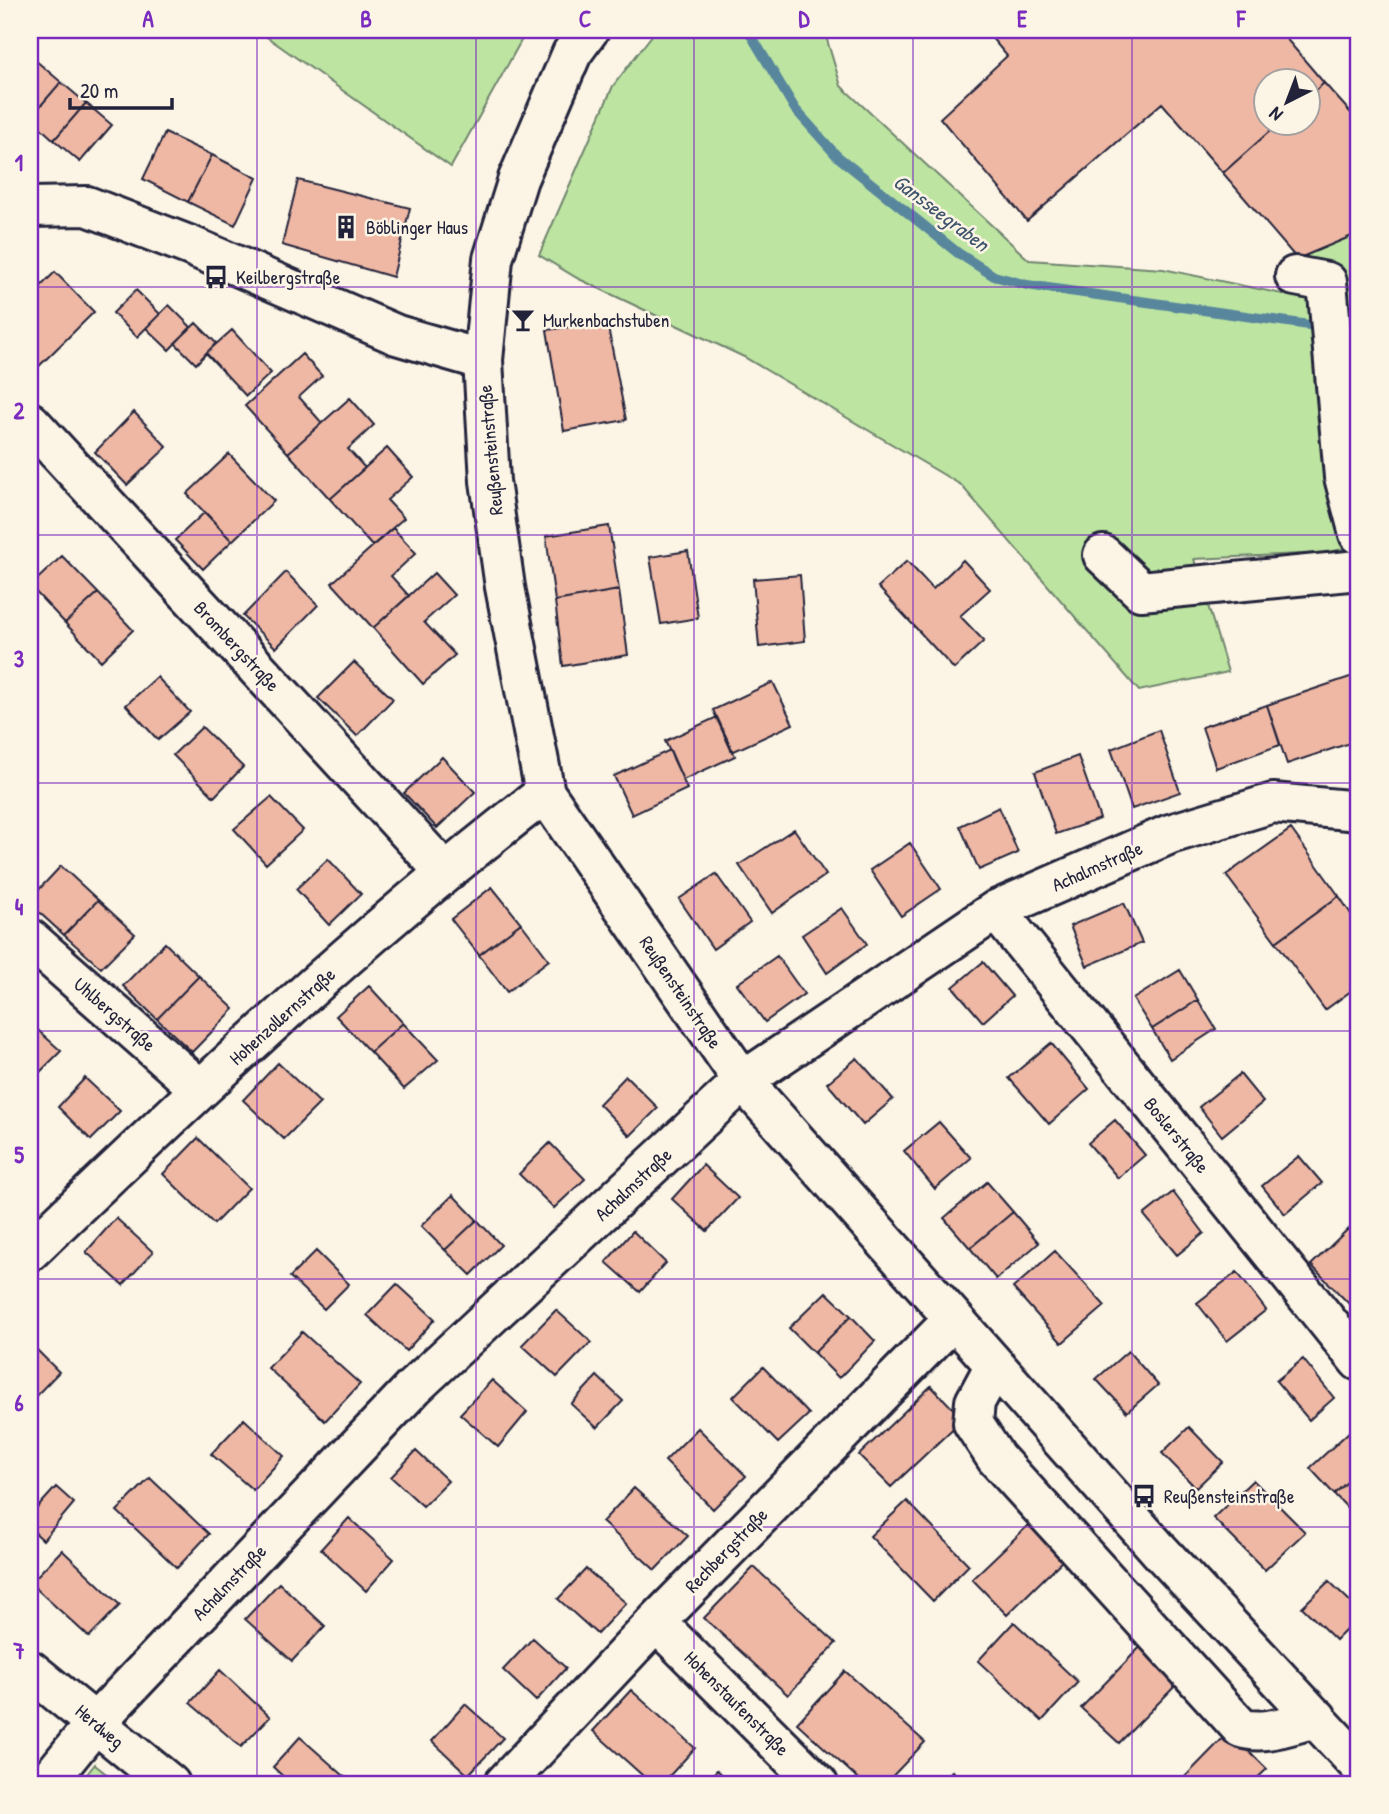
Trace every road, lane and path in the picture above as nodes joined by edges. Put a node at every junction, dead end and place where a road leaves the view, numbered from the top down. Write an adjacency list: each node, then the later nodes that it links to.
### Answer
1 (589, 30): 4 (street, Reußensteinstraße)
2 (30, 207): 4 (street)
3 (1295, 276): 5 (street)
4 (483, 360): 11 (street, Reußensteinstraße)
5 (1347, 375): 7 (street)
6 (30, 422): 13 (street, Brombergstraße)
7 (1352, 474): 8 (street)
8 (1359, 534)
9 (1103, 555): 10 (street)
10 (1359, 570)
11 (545, 793): 13 (street, Hohenzollernstraße); 16 (street, Reußensteinstraße)
12 (1359, 811): 14 (street, Achalmstraße)
13 (444, 871): 17 (street, Hohenzollernstraße)
14 (996, 910): 16 (street, Achalmstraße); 20 (street, Boslerstraße)
15 (30, 939): 17 (street, Uhlbergstraße)
16 (743, 1081): 19 (street, Reußensteinstraße); 25 (street, Achalmstraße)
17 (200, 1089): 18 (street, Hohenzollernstraße)
18 (30, 1251)
19 (953, 1320): 21 (street, Reußensteinstraße); 22 (street, Rechbergstraße)
20 (1359, 1361)
21 (995, 1365): 24 (street, Reußensteinstraße); 24 (street)
22 (656, 1622): 29 (street, Rechbergstraße); 30 (street, Hohenstaufenstraße)
23 (30, 1670): 25 (street, Herdweg)
24 (1317, 1718): 26 (street, Reußensteinstraße)
25 (96, 1722): 27 (street, Achalmstraße); 28 (street, Herdweg)
26 (1359, 1765)
27 (46, 1784)
28 (170, 1784)
29 (503, 1784)
30 (818, 1784)

